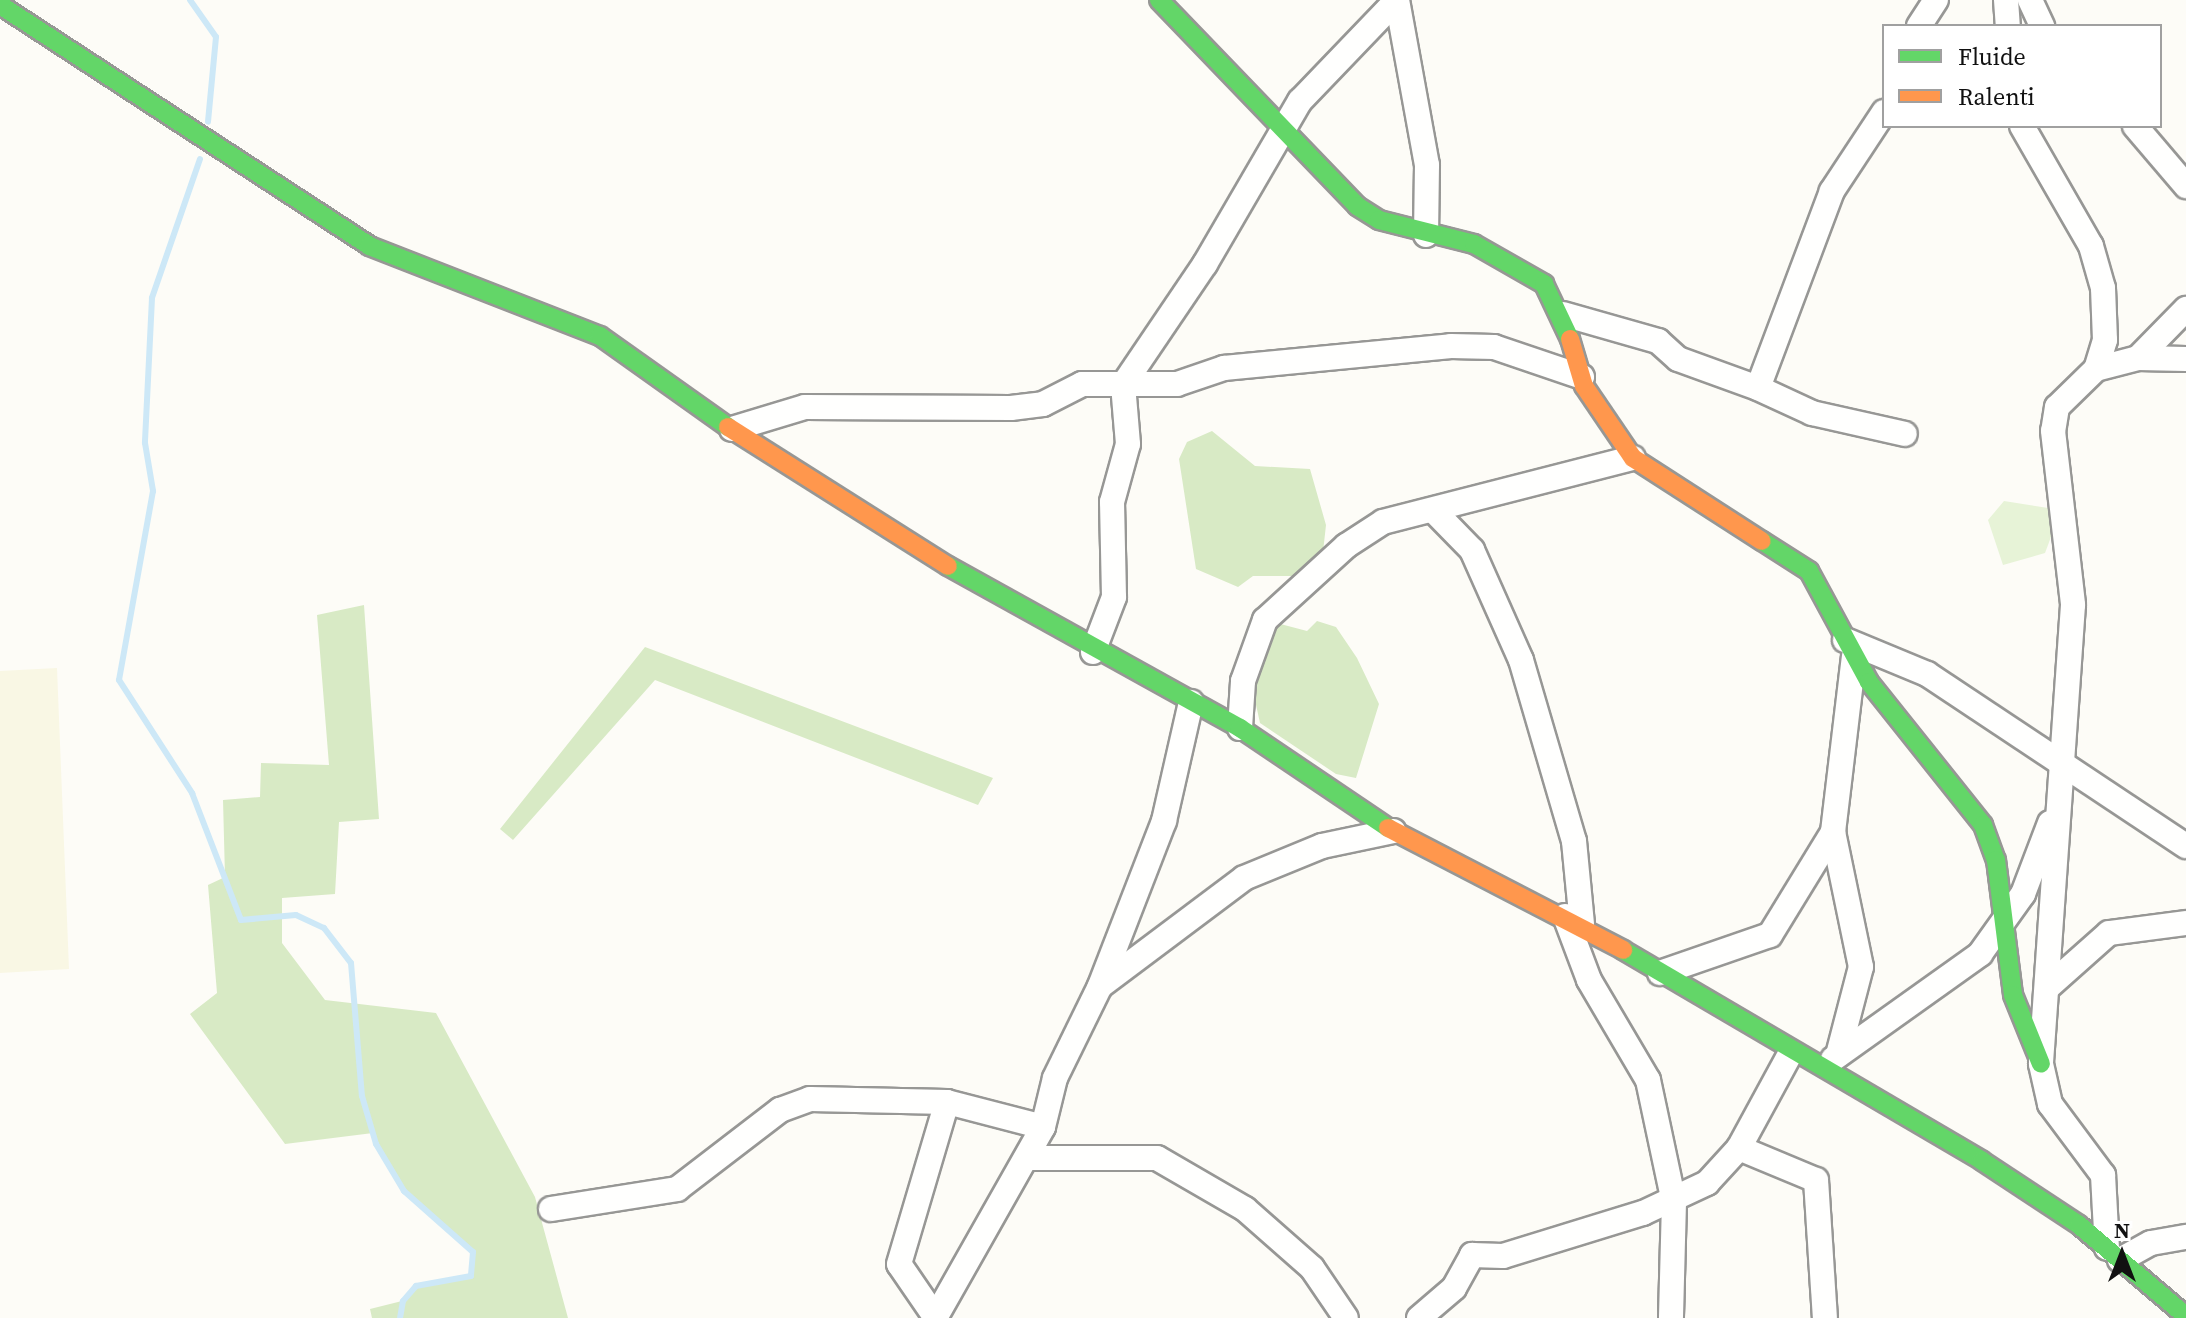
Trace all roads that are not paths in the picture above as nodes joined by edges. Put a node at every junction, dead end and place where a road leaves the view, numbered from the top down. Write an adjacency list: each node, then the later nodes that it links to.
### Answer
1 (1159, 0): 13 (street)
2 (1397, 0): 13 (street); 15 (street)
3 (1936, 0): 7 (street)
4 (2006, 0): 8 (street)
5 (2030, 0): 9 (street)
6 (0, 5): 24 (street)
7 (1920, 24)
8 (2008, 24)
9 (2041, 24)
10 (1882, 115): 23 (street)
11 (2023, 128): 20 (street)
12 (2137, 128): 14 (street)
13 (1281, 134): 15 (street); 22 (street)
14 (2186, 186)
15 (1426, 235): 17 (street)
16 (2186, 309): 18 (street)
17 (1563, 314): 21 (street); 23 (street)
18 (2138, 358): 19 (street); 20 (street)
19 (2186, 359)
20 (2096, 369): 32 (street)
21 (1582, 377): 22 (street); 26 (street)
22 (1123, 385): 24 (street); 29 (street)
23 (1758, 388): 25 (street)
24 (732, 429): 29 (street)
25 (1905, 434)
26 (1633, 458): 27 (street); 28 (street)
27 (1433, 510): 31 (street); 37 (street)
28 (1850, 648): 32 (street); 35 (street); 39 (street)
29 (1093, 652): 30 (street)
30 (1191, 702): 31 (street); 41 (street)
31 (1240, 728): 34 (street)
32 (2060, 761): 33 (street); 36 (street)
33 (2059, 799): 39 (street); 42 (street)
34 (1393, 831): 37 (street); 41 (street)
35 (1833, 832): 40 (street); 44 (street)
36 (2186, 846)
37 (1574, 920): 40 (street); 50 (street)
38 (2186, 923): 42 (street)
39 (2004, 928): 44 (street); 45 (street)
40 (1660, 973): 43 (street)
41 (1100, 986): 47 (street)
42 (2047, 988): 45 (street)
43 (1790, 1054): 44 (street); 48 (street)
44 (1829, 1063): 53 (street)
45 (2041, 1064): 53 (street)
46 (947, 1102): 47 (street); 51 (street); 55 (street)
47 (1043, 1127): 49 (street)
48 (1739, 1148): 50 (street); 59 (street)
49 (1029, 1158): 55 (street); 56 (street)
50 (1674, 1202): 57 (street); 58 (street)
51 (551, 1209)
52 (2186, 1237): 53 (street)
53 (2114, 1254): 54 (street)
54 (2186, 1316)
55 (935, 1318)
56 (1346, 1318)
57 (1419, 1318)
58 (1671, 1318)
59 (1825, 1318)

